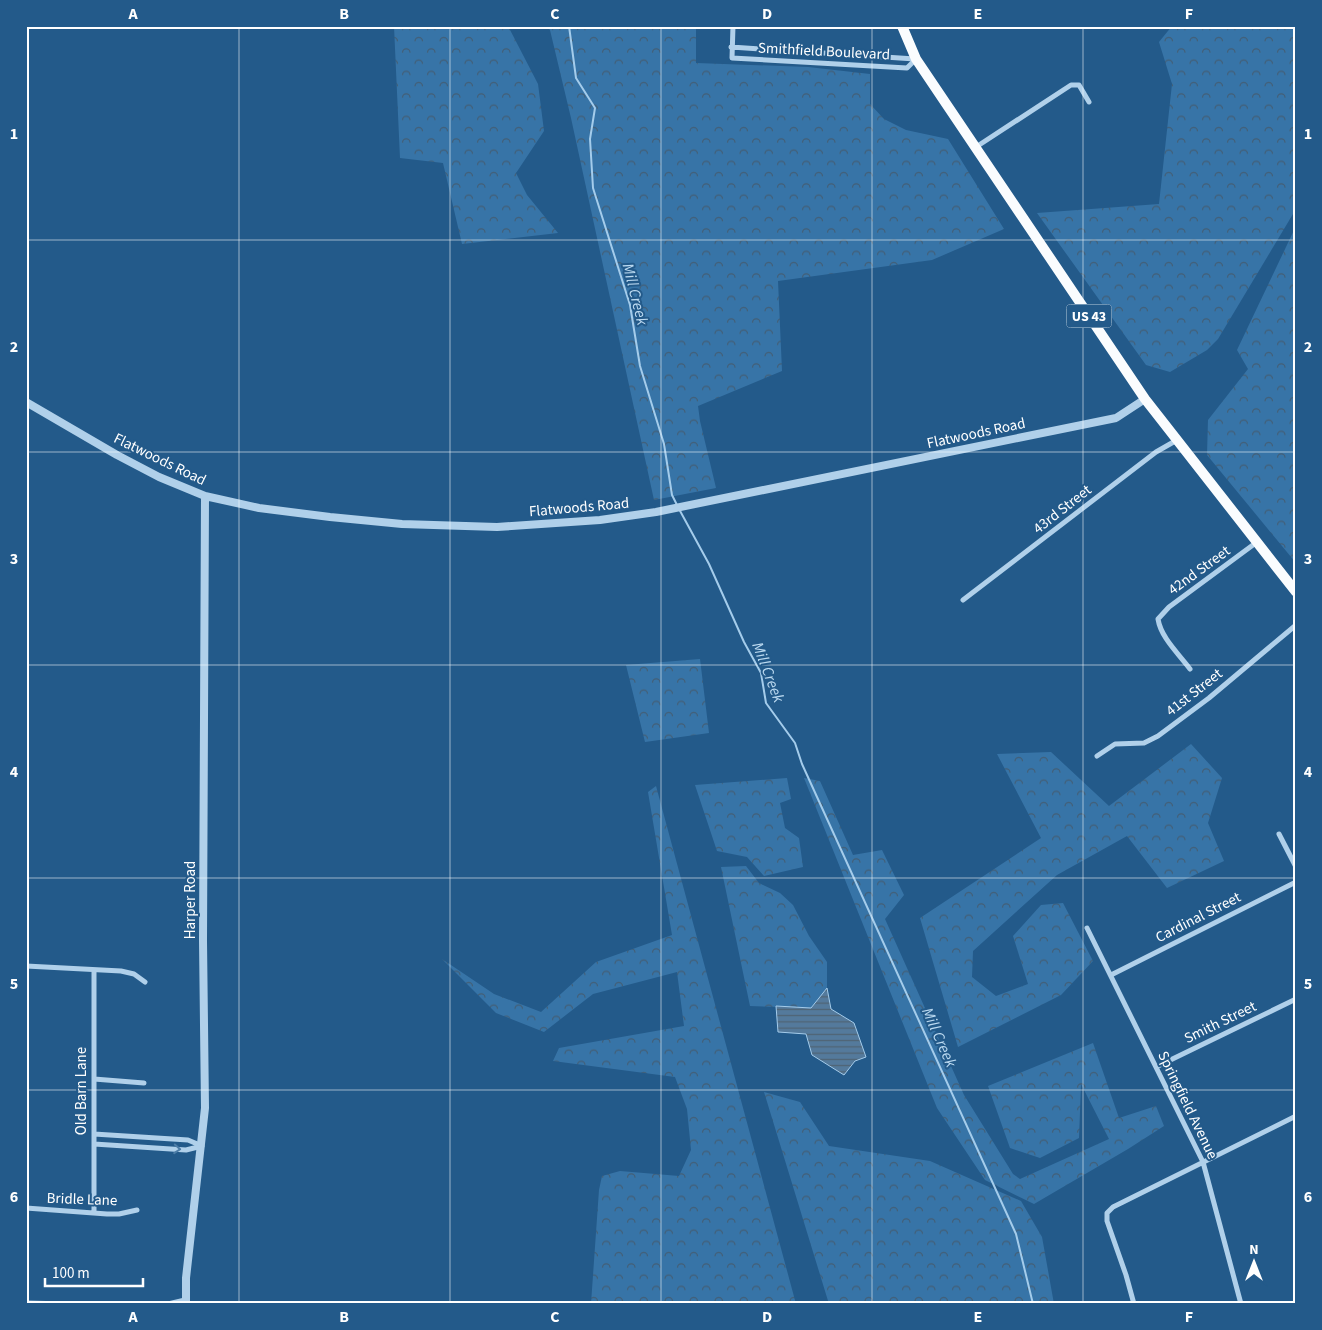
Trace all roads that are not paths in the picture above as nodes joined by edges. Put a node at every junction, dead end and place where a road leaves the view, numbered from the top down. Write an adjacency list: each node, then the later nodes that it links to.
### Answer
1 (733, 26): 3 (street)
2 (902, 26): 4 (highway, US 43)
3 (731, 48): 4 (street, Smithfield Boulevard); 4 (street, Smithfield Boulevard)
4 (916, 59): 6 (highway, US 43)
5 (1089, 102): 6 (street)
6 (975, 147): 7 (highway, US 43)
7 (1145, 399): 9 (highway, US 43); 10 (street, Flatwoods Road)
8 (26, 402): 10 (street, Flatwoods Road)
9 (1178, 440): 11 (highway, US 43); 13 (street, 43rd Street)
10 (205, 496): 33 (street, Harper Road)
11 (1258, 542): 12 (highway, US 43); 15 (street, 42nd Street)
12 (1296, 592)
13 (964, 600)
14 (1296, 625): 16 (street, 41st Street)
15 (1190, 669)
16 (1097, 756)
17 (1278, 834): 18 (street)
18 (1296, 867)
19 (1296, 882): 23 (street, Cardinal Street)
20 (1087, 928): 23 (street, Springfield Avenue)
21 (26, 966): 22 (street)
22 (94, 970): 24 (street); 27 (street, Old Barn Lane)
23 (1111, 975): 26 (street, Springfield Avenue)
24 (145, 982)
25 (1296, 999): 26 (street, Smith Street)
26 (1156, 1067): 35 (street, Springfield Avenue)
27 (94, 1079): 28 (street); 30 (street, Old Barn Lane)
28 (144, 1083)
29 (1296, 1116): 35 (street)
30 (94, 1134): 31 (street); 32 (street, Old Barn Lane)
31 (149, 1138): 33 (street); 34 (street)
32 (94, 1144): 34 (street); 38 (street, Old Barn Lane)
33 (202, 1146): 34 (street, one-way to 33); 40 (street, Harper Road)
34 (148, 1147)
35 (1204, 1162): 43 (street); 44 (street, Springfield Avenue)
36 (26, 1208): 38 (street, Bridle Lane)
37 (138, 1210): 38 (street, Bridle Lane)
38 (94, 1213)
39 (26, 1302): 41 (street)
40 (185, 1302): 42 (street)
41 (65, 1304)
42 (168, 1304)
43 (1134, 1304)
44 (1241, 1304)

